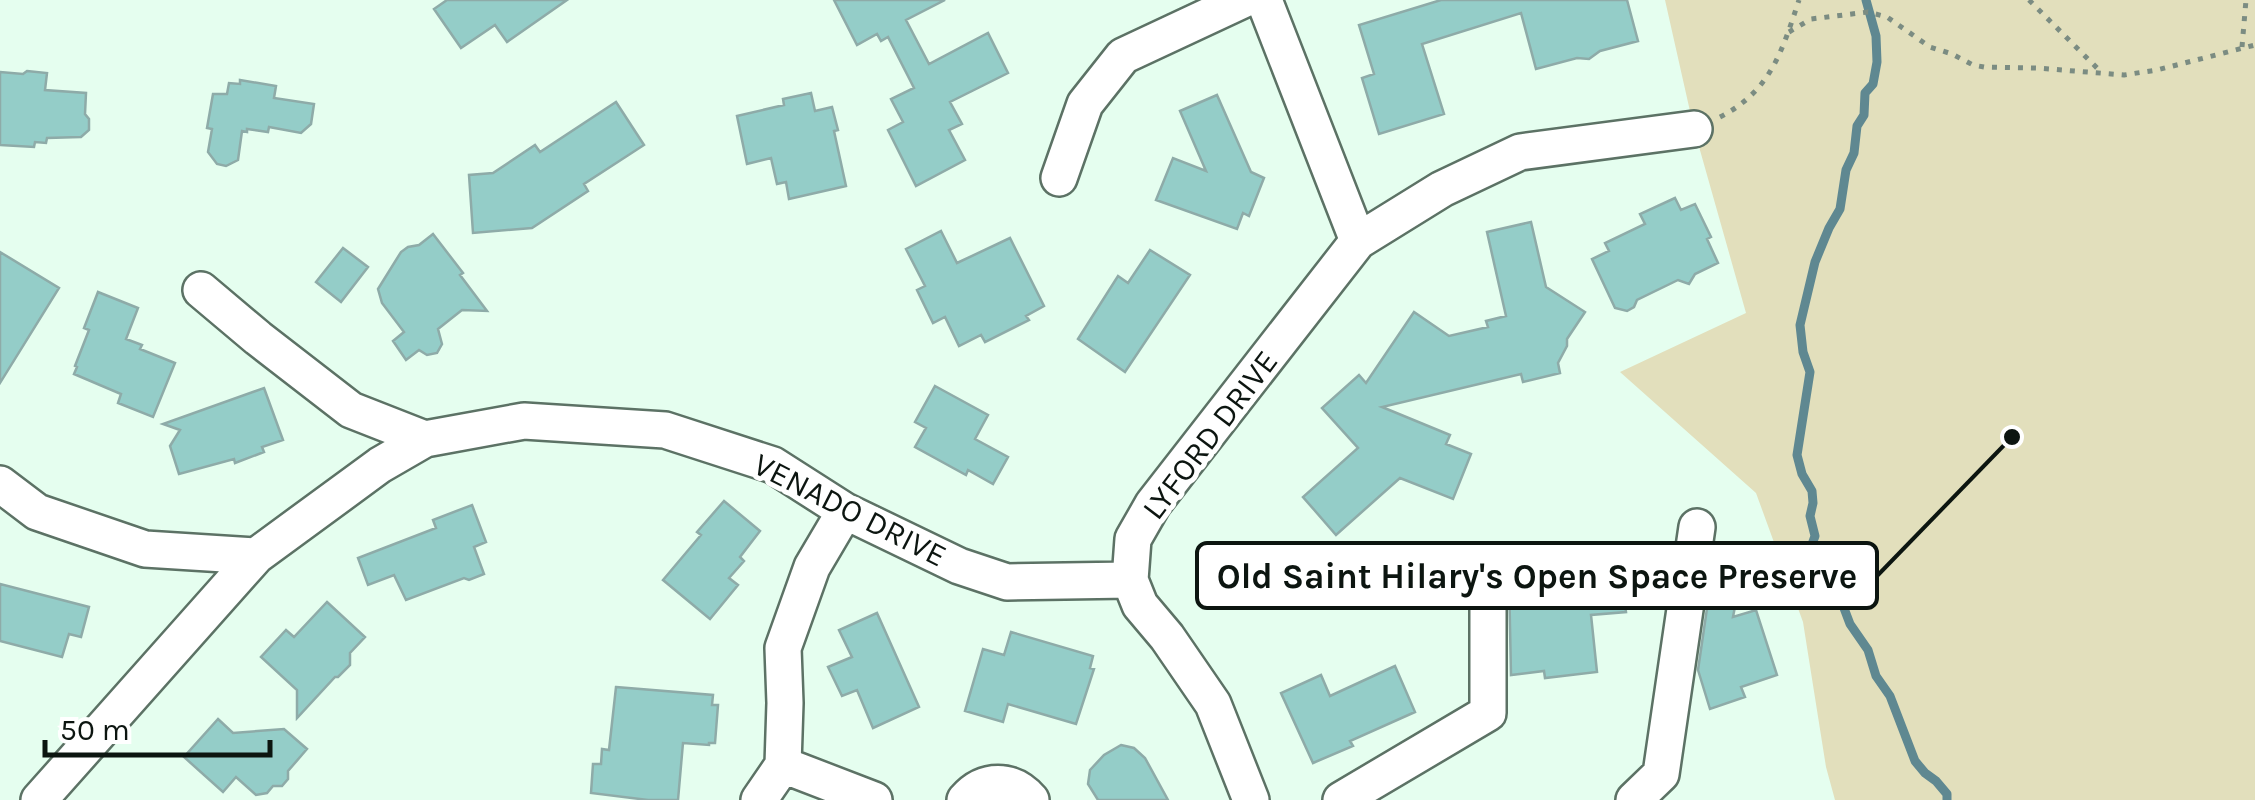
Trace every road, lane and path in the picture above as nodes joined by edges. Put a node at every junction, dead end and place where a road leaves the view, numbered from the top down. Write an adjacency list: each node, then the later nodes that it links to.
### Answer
1 (1244, 0): 11 (street)
2 (1264, 0): 12 (street)
3 (1799, 0): 6 (path)
4 (2029, 0): 9 (path)
5 (2246, 0): 8 (path)
6 (1789, 32): 9 (path); 10 (path)
7 (2255, 45): 8 (path)
8 (2242, 48): 9 (path)
9 (2102, 73)
10 (1694, 129): 12 (street)
11 (1059, 178)
12 (1358, 241): 20 (street, LYFORD DRIVE)
13 (201, 290): 14 (street)
14 (426, 438): 16 (street, VENADO DRIVE); 18 (street)
15 (0, 484): 18 (street)
16 (844, 510): 20 (street, VENADO DRIVE); 21 (street)
17 (1697, 527): 29 (street)
18 (256, 556): 22 (street)
19 (1488, 578): 28 (street)
20 (1130, 580): 27 (street)
21 (782, 764): 23 (street); 24 (street)
22 (39, 800)
23 (759, 800)
24 (874, 800)
25 (965, 800): 26 (street)
26 (1031, 800)
27 (1251, 800)
28 (1341, 800)
29 (1634, 800)

